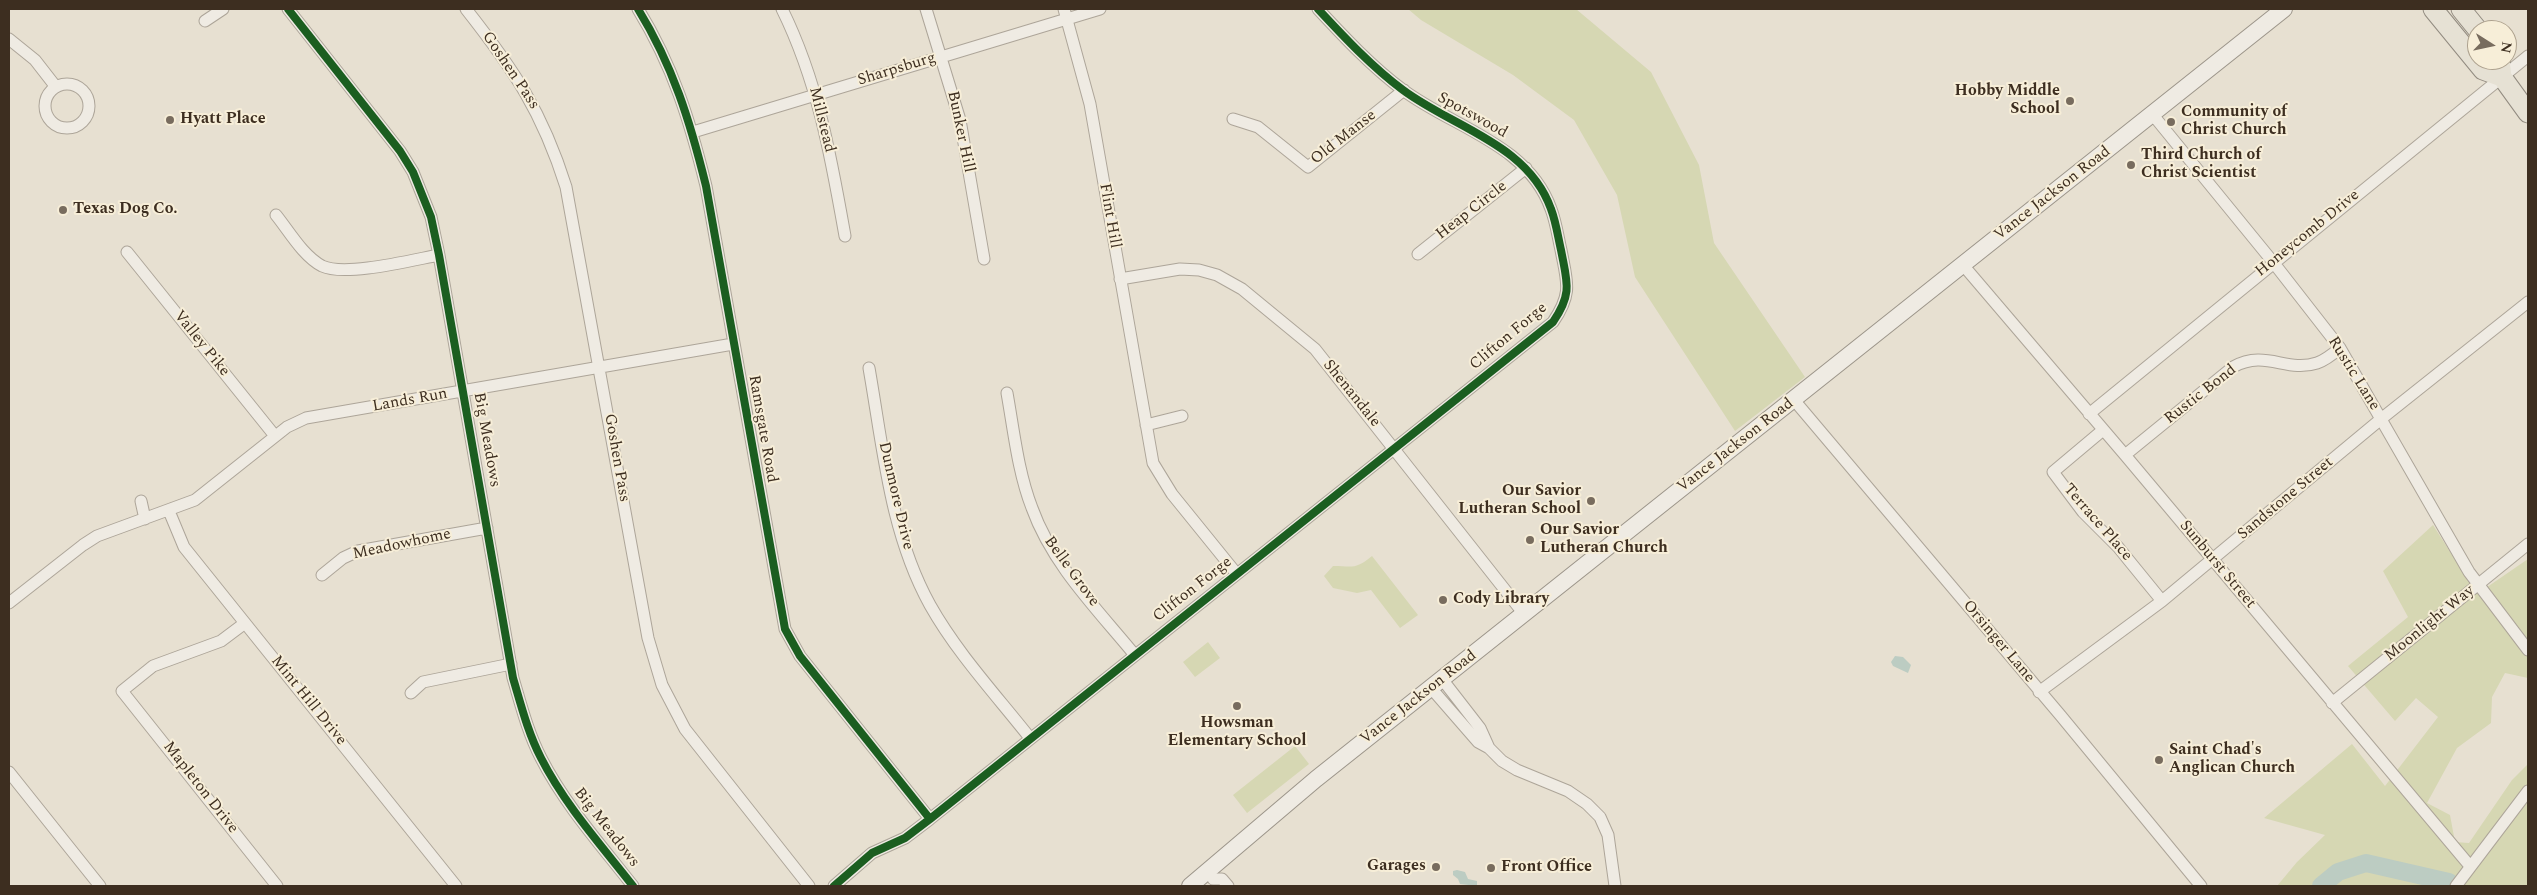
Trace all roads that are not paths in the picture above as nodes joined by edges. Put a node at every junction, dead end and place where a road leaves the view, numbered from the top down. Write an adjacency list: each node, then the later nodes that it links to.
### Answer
1 (223, 9): 14 (street)
2 (288, 9): 32 (street, Big Meadows)
3 (466, 9): 41 (street, Goshen Pass)
4 (638, 9): 26 (street, Ramsgate Road)
5 (782, 9): 22 (street, Millstead)
6 (926, 9): 17 (street, Bunker Hill)
7 (1100, 9): 12 (street, Sharpsburg)
8 (1318, 9): 21 (street, Spotswood)
9 (2284, 9): 24 (main road, Vance Jackson Road)
10 (2433, 9): 16 (main road)
11 (2461, 9): 13 (main road)
12 (1065, 14): 17 (street, Sharpsburg); 36 (street, Flint Hill)
13 (2470, 20)
14 (205, 21)
15 (9, 39): 20 (street)
16 (2467, 50)
17 (942, 56): 22 (street, Sharpsburg); 33 (street, Bunker Hill)
18 (2500, 70): 34 (street, Honeycomb Drive)
19 (2502, 70): 23 (main road)
20 (56, 87)
21 (1404, 90): 25 (street, Old Manse); 27 (street, Spotswood)
22 (816, 95): 26 (street, Sharpsburg); 29 (street, Millstead)
23 (2528, 113)
24 (2153, 115): 34 (street, Rustic Lane); 35 (main road, Vance Jackson Road)
25 (1233, 119)
26 (693, 132): 39 (street, Ramsgate Road)
27 (1526, 168): 31 (street, Heap Circle); 38 (street, Spotswood)
28 (276, 215): 32 (street)
29 (845, 236)
30 (127, 252): 51 (street, Valley Pike)
31 (1418, 254)
32 (439, 255): 43 (street, Big Meadows)
33 (984, 259)
34 (2274, 262): 40 (street, Rustic Lane); 46 (street, Honeycomb Drive)
35 (1963, 265): 45 (main road, Vance Jackson Road); 46 (street, Sunburst Street)
36 (1120, 279): 49 (street, Flint Hill); 52 (street, Shenandale)
37 (2528, 302): 48 (street, Sandstone Street)
38 (1564, 306): 52 (street, Clifton Forge)
39 (733, 344): 41 (street, Lands Run); 77 (street, Ramsgate Road)
40 (2340, 348): 48 (street, Rustic Lane); 53 (street, Rustic Bond)
41 (600, 368): 43 (street, Lands Run); 84 (street, Goshen Pass)
42 (869, 368): 74 (street, Dunmore Drive)
43 (464, 392): 51 (street, Lands Run); 57 (street, Big Meadows)
44 (1007, 393): 68 (street, Belle Grove)
45 (1794, 400): 65 (main road, Vance Jackson Road); 71 (street, Orsinger Lane)
46 (2089, 414): 50 (street, Sunburst Street)
47 (1182, 416): 49 (street)
48 (2381, 419): 59 (street, Sandstone Street); 62 (street, Rustic Lane)
49 (1146, 425): 60 (street, Flint Hill)
50 (2103, 430): 53 (street, Sunburst Street); 63 (street, Terrace Place)
51 (275, 436): 55 (street, Lands Run)
52 (1394, 447): 60 (street, Clifton Forge); 65 (street, Shenandale)
53 (2125, 455): 59 (street, Sunburst Street)
54 (141, 501): 56 (street)
55 (169, 511): 56 (street, Lands Run); 66 (street, Mint Hill Drive)
56 (145, 519): 64 (street, Lands Run)
57 (488, 528): 61 (street, Meadowhome); 69 (street, Big Meadows)
58 (2528, 544): 62 (street, Moonlight Way)
59 (2213, 560): 63 (street, Sandstone Street); 73 (street, Sunburst Street)
60 (1236, 573): 68 (street, Clifton Forge)
61 (322, 575)
62 (2479, 584): 67 (street, Rustic Lane); 73 (street, Moonlight Way)
63 (2162, 601): 71 (street, Sandstone Street)
64 (9, 603)
65 (1524, 614): 70 (main road, Vance Jackson Road)
66 (245, 623): 81 (street, Mapleton Drive); 82 (street, Mint Hill Drive)
67 (2528, 650)
68 (1134, 654): 74 (street, Clifton Forge)
69 (511, 664): 72 (street); 83 (street, Big Meadows)
70 (1437, 683): 79 (main road, Vance Jackson Road); 88 (street)
71 (2039, 692): 89 (street, Orsinger Lane)
72 (411, 693)
73 (2332, 703): 78 (street, Sunburst Street)
74 (1030, 738): 77 (street, Clifton Forge)
75 (9, 772): 80 (street)
76 (2528, 791): 78 (street)
77 (930, 818): 85 (street, Clifton Forge)
78 (2470, 866): 90 (street)
79 (1210, 879): 86 (main road, Vance Jackson Road); 87 (street)
80 (100, 886)
81 (278, 886)
82 (456, 886)
83 (633, 886)
84 (809, 886)
85 (834, 886)
86 (1190, 886)
87 (1228, 886)
88 (1615, 886)
89 (2201, 886)
90 (2456, 886)

